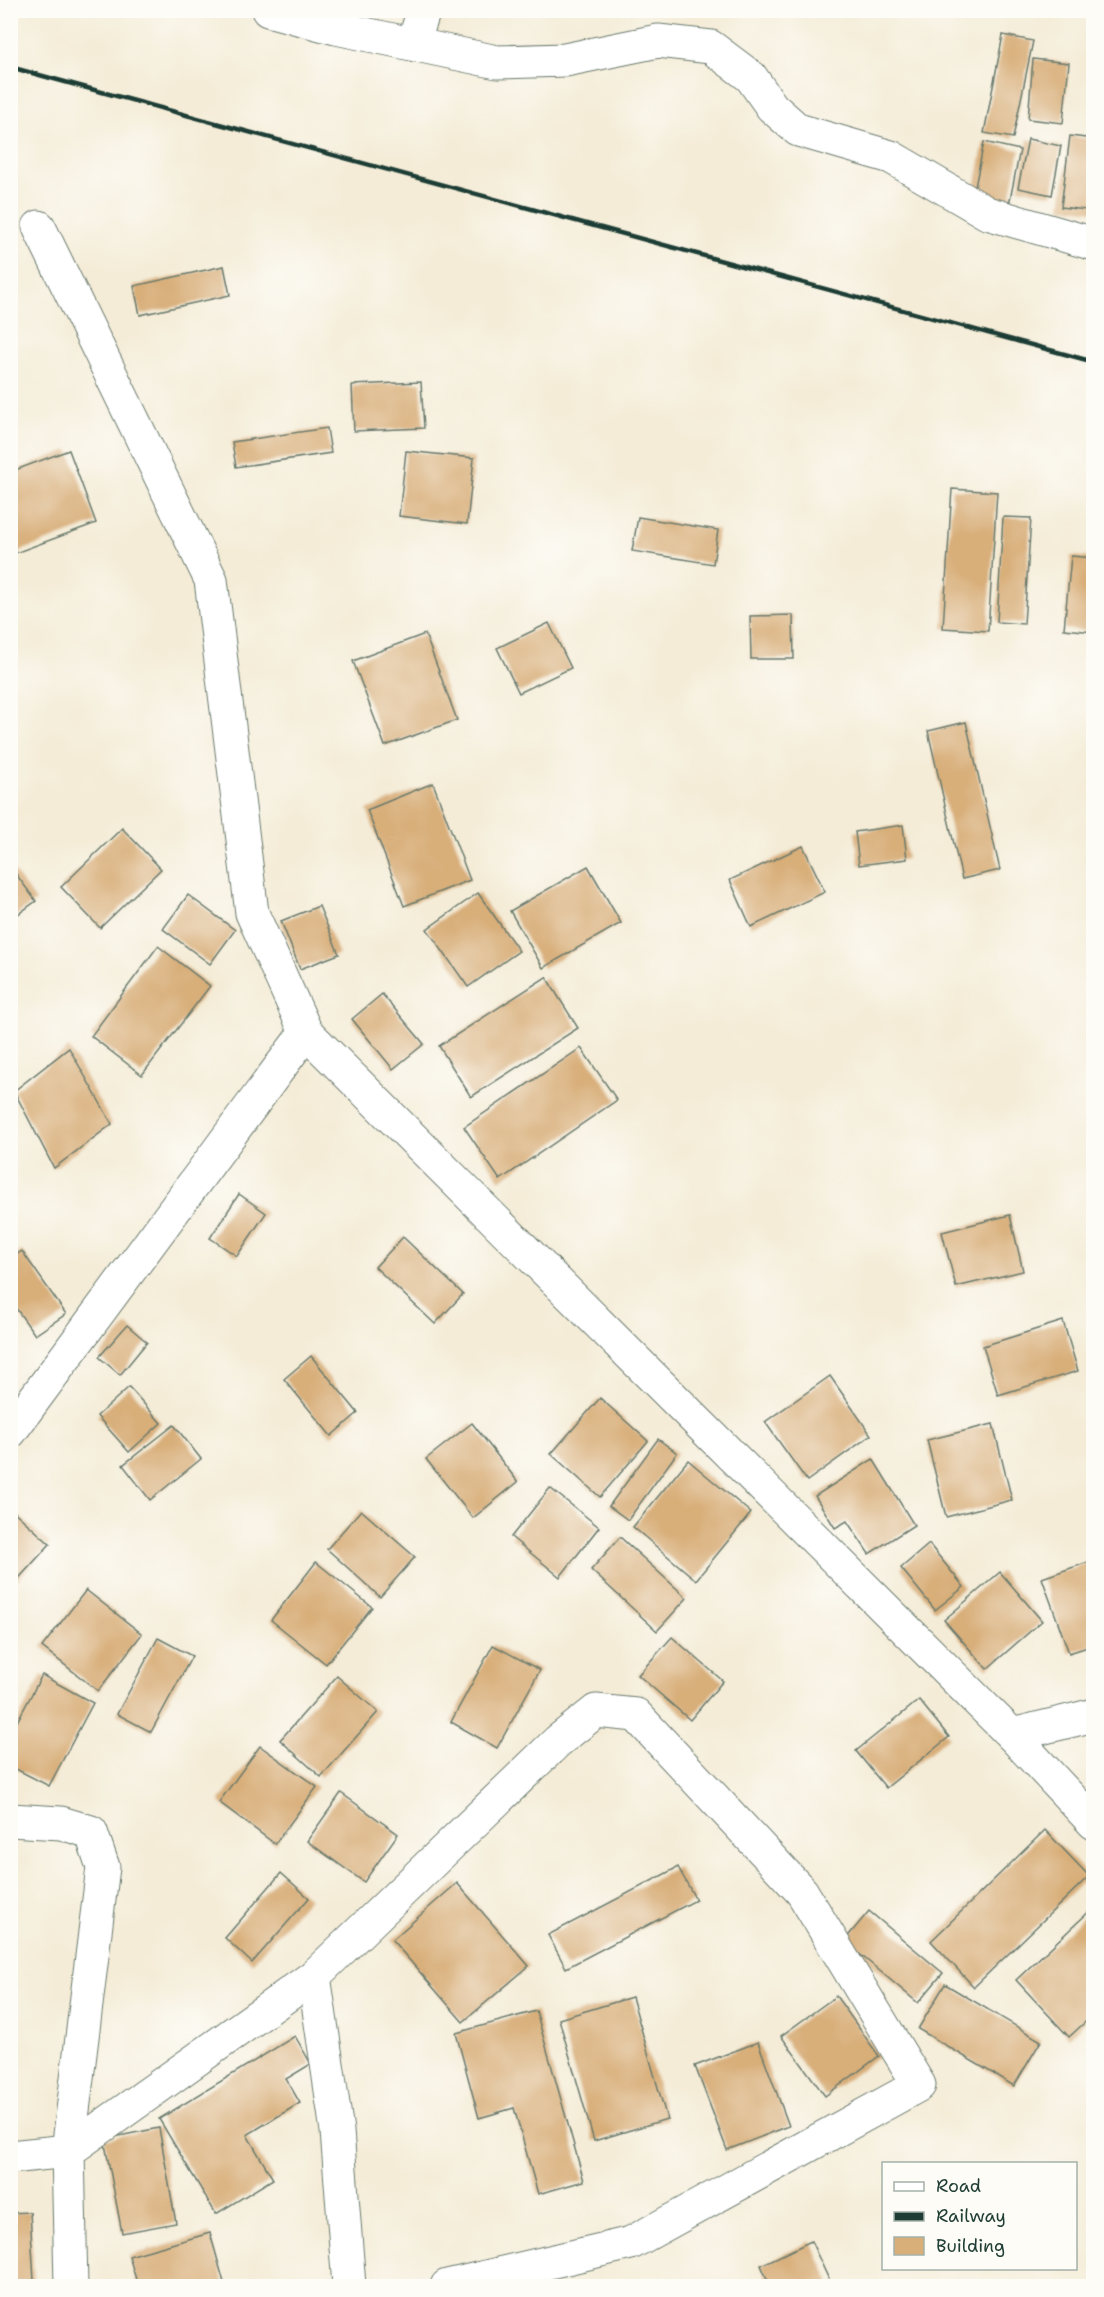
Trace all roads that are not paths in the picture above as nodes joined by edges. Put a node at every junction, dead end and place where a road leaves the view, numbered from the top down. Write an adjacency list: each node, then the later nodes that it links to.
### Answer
1 (267, 10): 3 (street)
2 (424, 10): 3 (street)
3 (413, 44): 5 (street)
4 (39, 227): 6 (street)
5 (1094, 244)
6 (306, 1032): 7 (street); 9 (street)
7 (10, 1432)
8 (1094, 1715): 9 (street)
9 (1012, 1735): 11 (street)
10 (10, 1820): 13 (street)
11 (1094, 1823)
12 (314, 1976): 13 (street); 16 (street); 17 (street)
13 (69, 2151): 14 (street); 15 (street)
14 (10, 2157)
15 (70, 2286)
16 (349, 2286)
17 (447, 2286)

